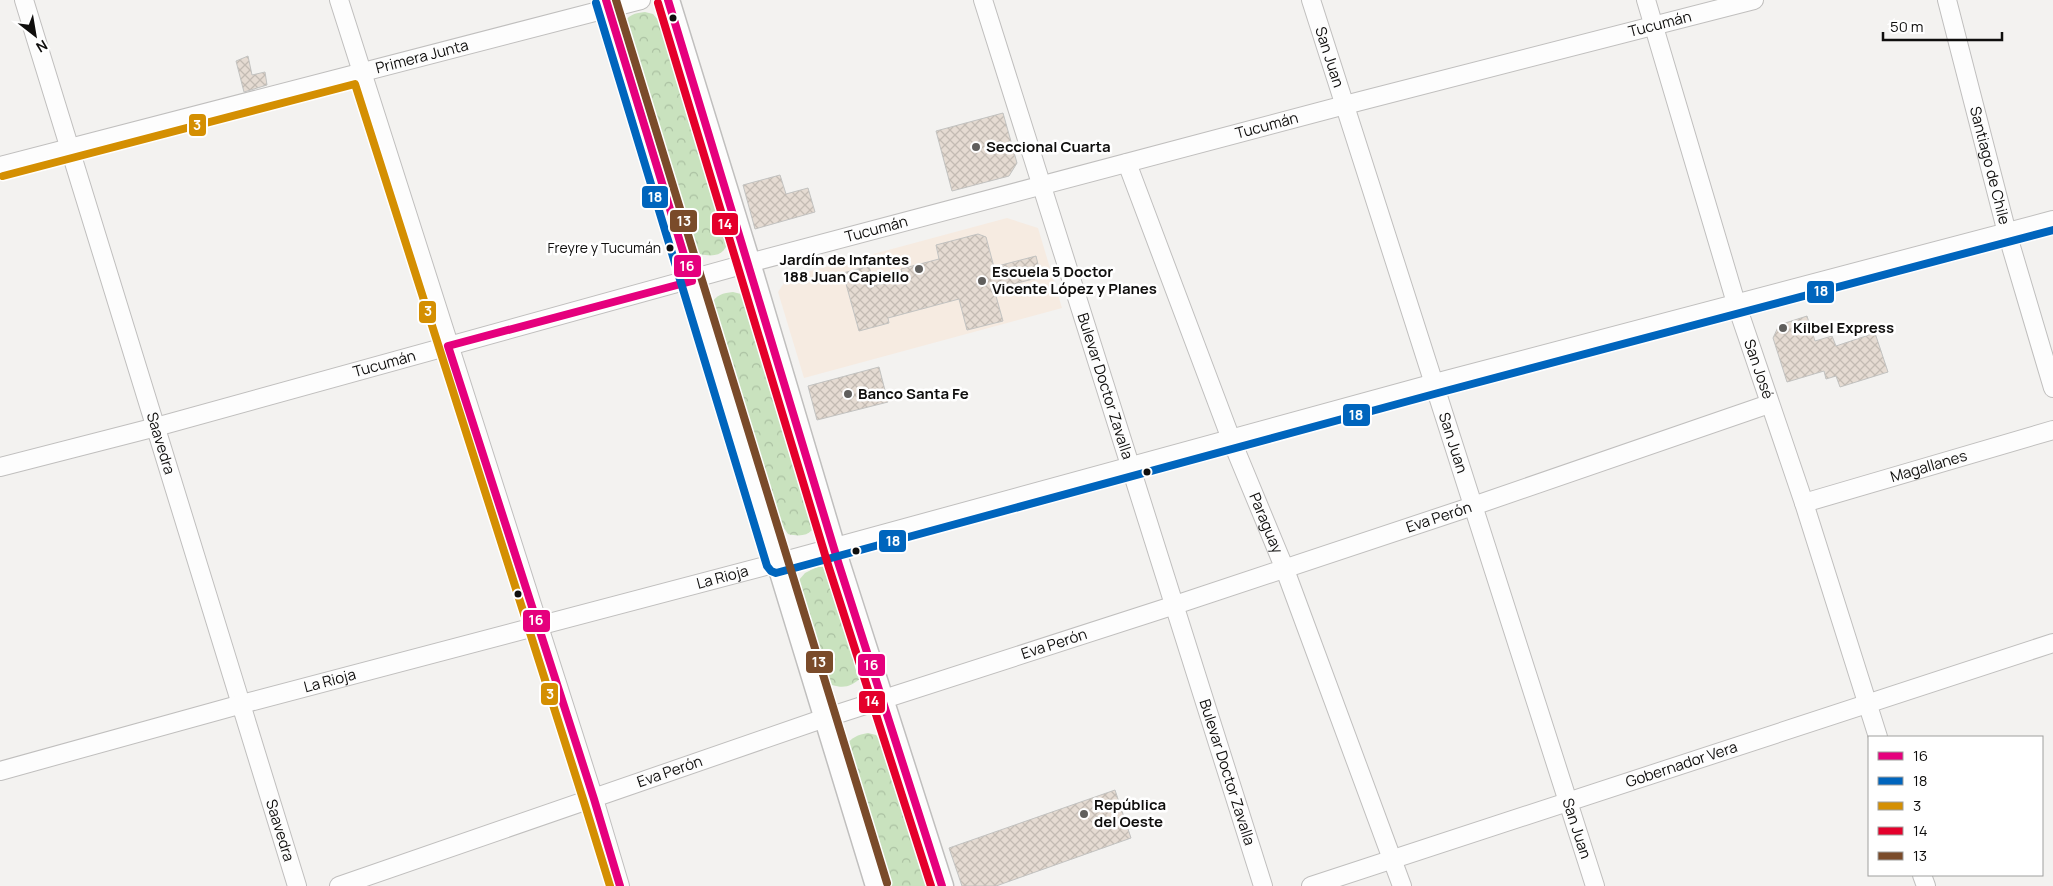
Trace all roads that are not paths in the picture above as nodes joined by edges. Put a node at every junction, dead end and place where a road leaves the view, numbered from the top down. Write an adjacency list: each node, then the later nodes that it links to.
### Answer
1 (24, 0): 14 (street, Saavedra)
2 (339, 0): 12 (street)
3 (641, 0): 10 (street, Primera Junta)
4 (668, 0): 20 (main road)
5 (983, 0): 17 (street, Bulevar Doctor Zavalla)
6 (1311, 0): 13 (street, San Juan)
7 (1646, 0): 11 (street, San José)
8 (1754, 0): 11 (street, Tucumán)
9 (1947, 0): 19 (street, Santiago de Chile)
10 (608, 5): 12 (street, Primera Junta); 21 (main road)
11 (1654, 26): 13 (street, Tucumán); 22 (street, San José)
12 (362, 72): 14 (street, Primera Junta); 23 (street)
13 (1345, 105): 15 (street, Tucumán); 24 (street, San Juan)
14 (69, 149): 16 (street, Primera Junta); 27 (street, Saavedra)
15 (1126, 163): 17 (street, Tucumán); 29 (street, Paraguay)
16 (0, 166)
17 (1043, 186): 20 (street, Tucumán); 30 (street, Bulevar Doctor Zavalla)
18 (2053, 220): 19 (street, La Rioja)
19 (2007, 233): 22 (street, La Rioja); 25 (street, Santiago de Chile)
20 (749, 263): 21 (street, Tucumán); 34 (main road)
21 (692, 281): 23 (street, Tucumán); 35 (main road)
22 (1736, 303): 24 (street, La Rioja); 26 (street, San José)
23 (448, 346): 27 (street, Tucumán); 38 (street)
24 (1435, 383): 29 (street, La Rioja); 33 (street, San Juan)
25 (2053, 388)
26 (1769, 404): 32 (street, San José); 33 (street, Eva Perón)
27 (156, 427): 31 (street, Tucumán); 41 (street, Saavedra)
28 (2053, 430): 32 (street, Magallanes)
29 (1231, 439): 30 (street, La Rioja); 36 (street, Paraguay)
30 (1130, 466): 34 (street, La Rioja); 37 (street, Bulevar Doctor Zavalla)
31 (0, 467)
32 (1804, 503): 42 (street, San José)
33 (1473, 506): 36 (street, Eva Perón); 47 (street, San Juan)
34 (834, 546): 35 (street, La Rioja); 40 (main road)
35 (778, 562): 38 (street, La Rioja); 43 (main road)
36 (1284, 568): 37 (street, Eva Perón); 48 (street, Paraguay)
37 (1175, 605): 40 (street, Eva Perón); 54 (street, Bulevar Doctor Zavalla)
38 (538, 625): 41 (street, La Rioja); 46 (street)
39 (2053, 643): 42 (street, Gobernador Vera)
40 (882, 700): 43 (street, Eva Perón); 53 (main road)
41 (242, 704): 45 (street, La Rioja); 49 (street, Saavedra)
42 (1868, 705): 44 (street, San José); 47 (street, Gobernador Vera)
43 (826, 718): 46 (street, Eva Perón); 52 (main road)
44 (1878, 736)
45 (0, 771)
46 (594, 798): 50 (street, Eva Perón); 51 (street)
47 (1568, 801): 48 (street, Gobernador Vera); 57 (street, San Juan)
48 (1393, 859): 55 (street, Gobernador Vera); 56 (street, Paraguay)
49 (297, 886)
50 (339, 886)
51 (620, 886)
52 (877, 886)
53 (942, 886)
54 (1263, 886)
55 (1311, 886)
56 (1402, 886)
57 (1595, 886)

